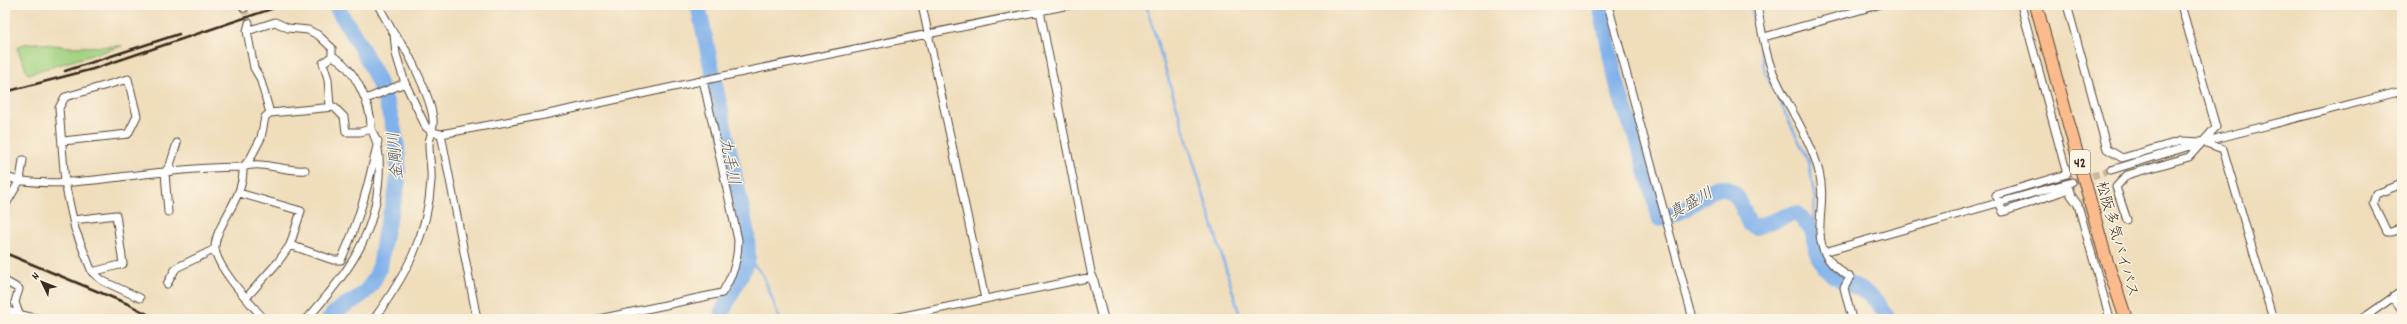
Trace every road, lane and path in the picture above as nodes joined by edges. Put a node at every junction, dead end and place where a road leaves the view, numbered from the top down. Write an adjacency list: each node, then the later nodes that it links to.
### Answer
1 (388, 5): 11 (street)
2 (922, 5): 16 (street)
3 (1068, 5): 12 (street)
4 (1608, 5): 72 (street)
5 (1756, 5): 17 (street)
6 (1878, 5): 17 (street)
7 (2021, 5): 43 (street)
8 (2036, 5): 75 (highway, 松阪多気バイパス / 42)
9 (2067, 5): 30 (street)
10 (2181, 5): 30 (street)
11 (381, 8): 15 (street)
12 (1040, 11): 16 (street); 53 (street)
13 (249, 23): 14 (street)
14 (247, 31): 18 (street); 24 (street)
15 (394, 34): 20 (street); 26 (street)
16 (927, 34): 19 (street); 60 (street)
17 (1764, 37): 51 (street)
18 (332, 56): 22 (street); 23 (street)
19 (704, 80): 27 (street); 69 (street)
20 (402, 84): 22 (street); 26 (street)
21 (2402, 91): 30 (street)
22 (366, 99): 25 (street)
23 (330, 106): 24 (street); 25 (street)
24 (270, 113): 33 (street)
25 (371, 129): 29 (street)
26 (432, 132): 27 (street); 67 (street)
27 (441, 134): 68 (street)
28 (63, 141): 28 (street); 40 (street)
29 (378, 141): 49 (street); 66 (street)
30 (2203, 142): 35 (street); 47 (street); 76 (street)
31 (177, 143): 36 (street)
32 (23, 160): 38 (street)
33 (243, 167): 34 (street); 36 (street); 42 (street)
34 (305, 170)
35 (2111, 170)
36 (165, 172): 40 (street); 45 (street)
37 (5, 177): 38 (street)
38 (20, 180): 40 (street); 44 (street)
39 (2072, 182): 43 (street)
40 (65, 183): 46 (street)
41 (2402, 184): 48 (street)
42 (239, 193): 49 (street); 50 (street)
43 (1998, 203): 51 (street); 74 (street)
44 (5, 206)
45 (168, 212)
46 (73, 220): 52 (street); 52 (street)
47 (2127, 220)
48 (2402, 228)
49 (290, 245): 59 (street)
50 (215, 249): 55 (street); 59 (street)
51 (1824, 252): 73 (street)
52 (92, 272): 58 (street)
53 (1092, 277): 60 (street); 71 (street)
54 (5, 281): 63 (street)
55 (167, 284)
56 (2402, 291): 57 (street)
57 (2393, 297): 62 (street); 77 (street)
58 (140, 298)
59 (246, 298): 65 (street)
60 (985, 299): 70 (street)
61 (5, 309): 63 (street)
62 (2402, 310)
63 (19, 314): 64 (street)
64 (39, 319)
65 (264, 319)
66 (307, 319)
67 (374, 319)
68 (477, 319)
69 (597, 319)
70 (889, 319)
71 (1103, 319)
72 (1693, 319)
73 (1852, 319)
74 (2110, 319)
75 (2126, 319)
76 (2272, 319)
77 (2362, 319)

